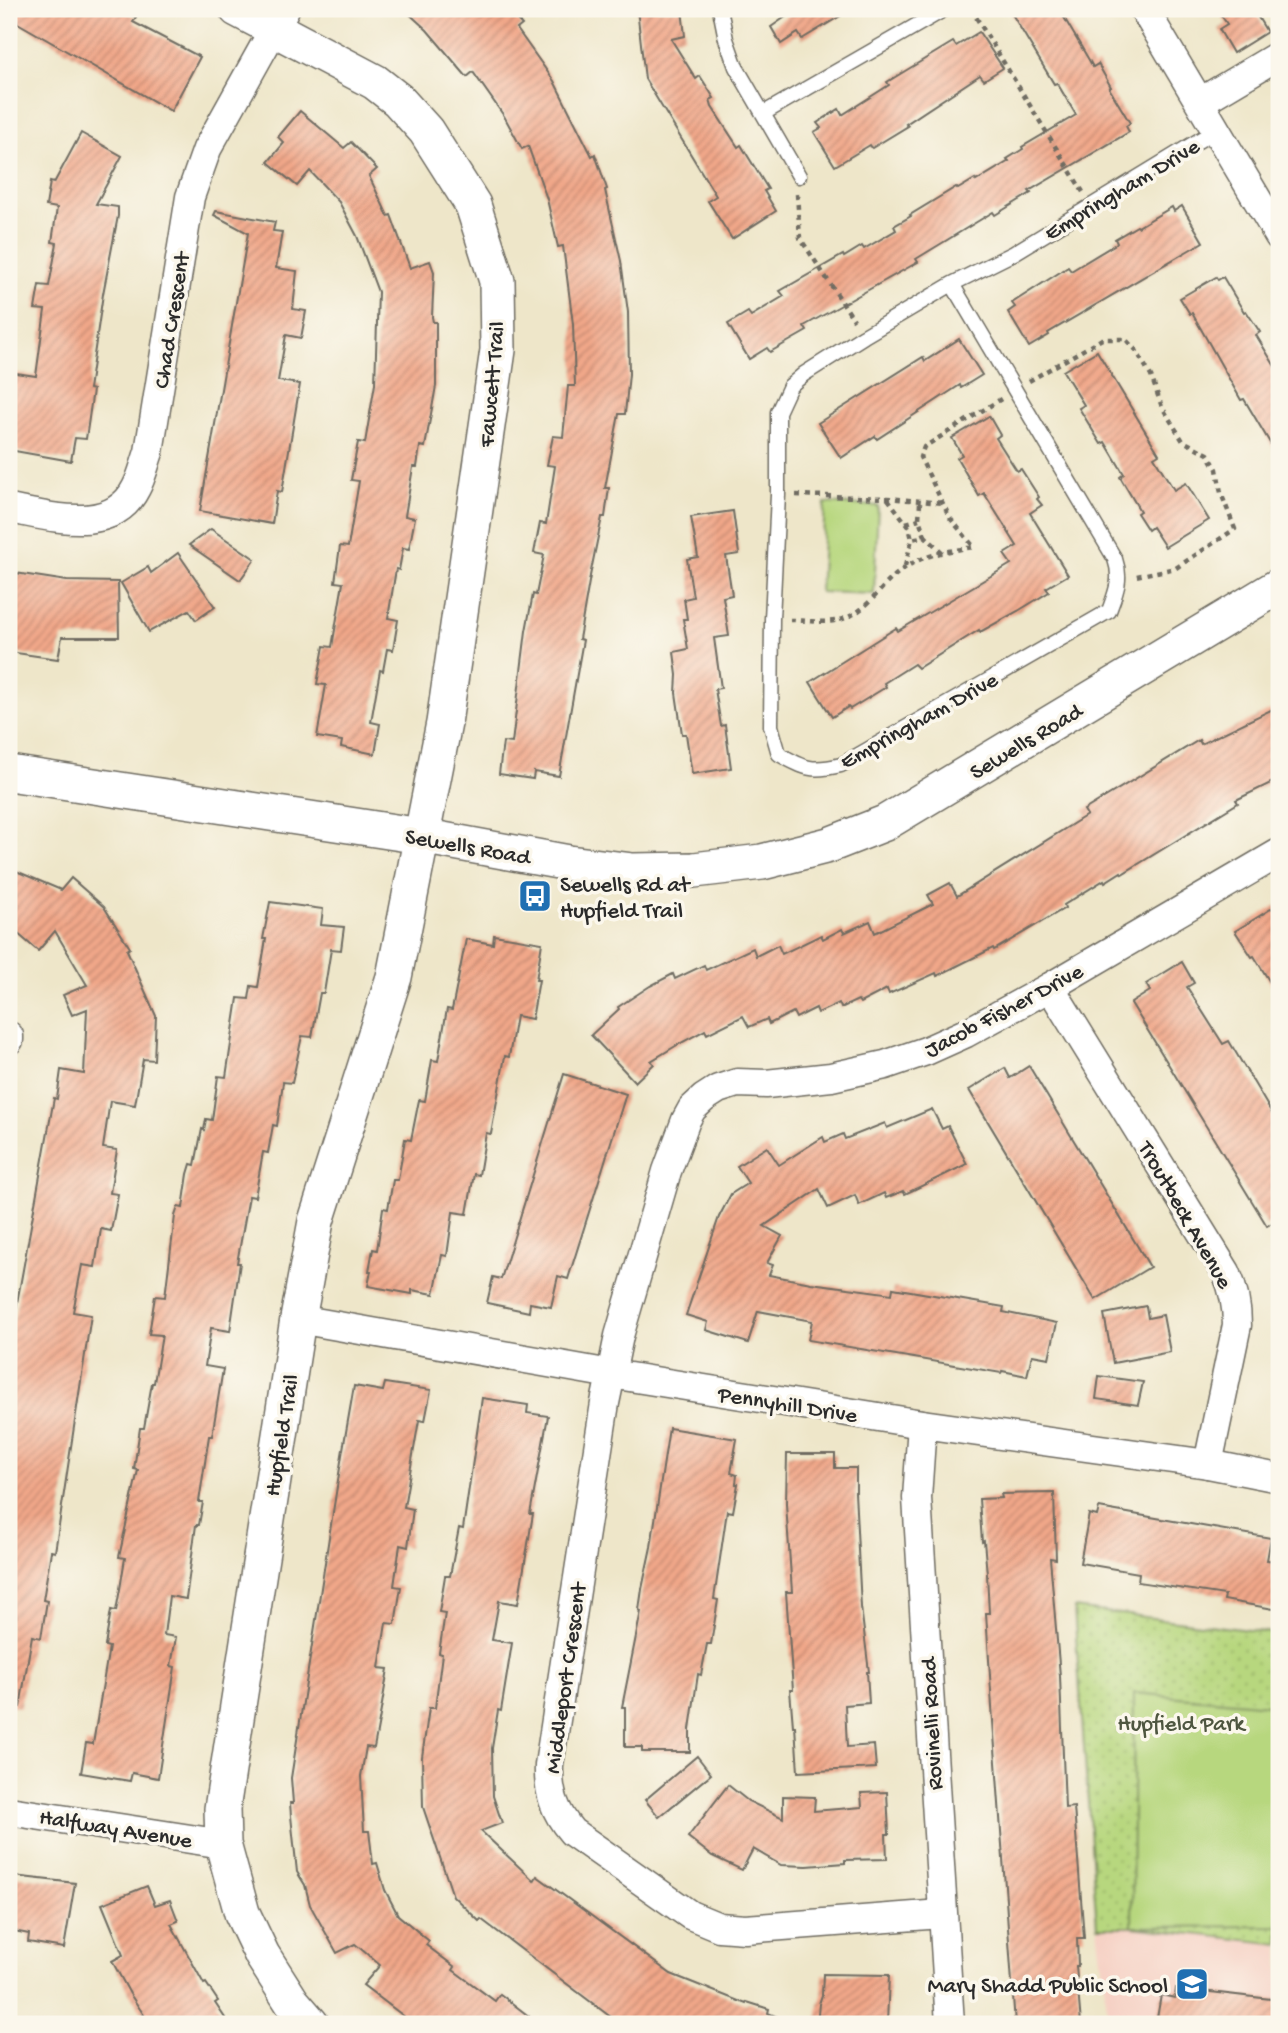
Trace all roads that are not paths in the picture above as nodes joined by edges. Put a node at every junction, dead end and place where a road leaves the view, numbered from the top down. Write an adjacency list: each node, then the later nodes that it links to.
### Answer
1 (237, 9): 5 (street, Fawcett Trail)
2 (720, 9): 8 (lane)
3 (945, 9): 8 (lane)
4 (1144, 9): 7 (street, Empringham Drive)
5 (279, 19): 13 (street, Chad Crescent); 16 (street, Fawcett Trail)
6 (1279, 55): 7 (street)
7 (1200, 103): 9 (street, Empringham Drive)
8 (764, 113): 10 (lane)
9 (1216, 130): 11 (street, Empringham Drive); 12 (lane, Empringham Drive)
10 (799, 176)
11 (1279, 236)
12 (952, 284): 12 (lane, Empringham Drive)
13 (9, 509)
14 (1279, 586): 16 (street, Sewells Road)
15 (9, 773): 16 (street, Sewells Road)
16 (421, 836): 19 (street, Hupfield Trail)
17 (1279, 853): 18 (street, Jacob Fisher Drive)
18 (1050, 987): 20 (street, Jacob Fisher Drive); 22 (street, Troutbeck Avenue)
19 (298, 1318): 20 (street, Pennyhill Drive); 25 (street, Hupfield Trail)
20 (611, 1374): 21 (street, Pennyhill Drive); 26 (street, Middleport Crescent)
21 (922, 1424): 22 (street, Pennyhill Drive); 26 (street, Rovinelli Road)
22 (1208, 1464): 23 (street, Pennyhill Drive)
23 (1279, 1478)
24 (9, 1811): 25 (street, Halfway Avenue)
25 (223, 1844): 27 (street, Hupfield Trail)
26 (941, 1914): 28 (street, Rovinelli Road)
27 (310, 2024)
28 (950, 2024)

